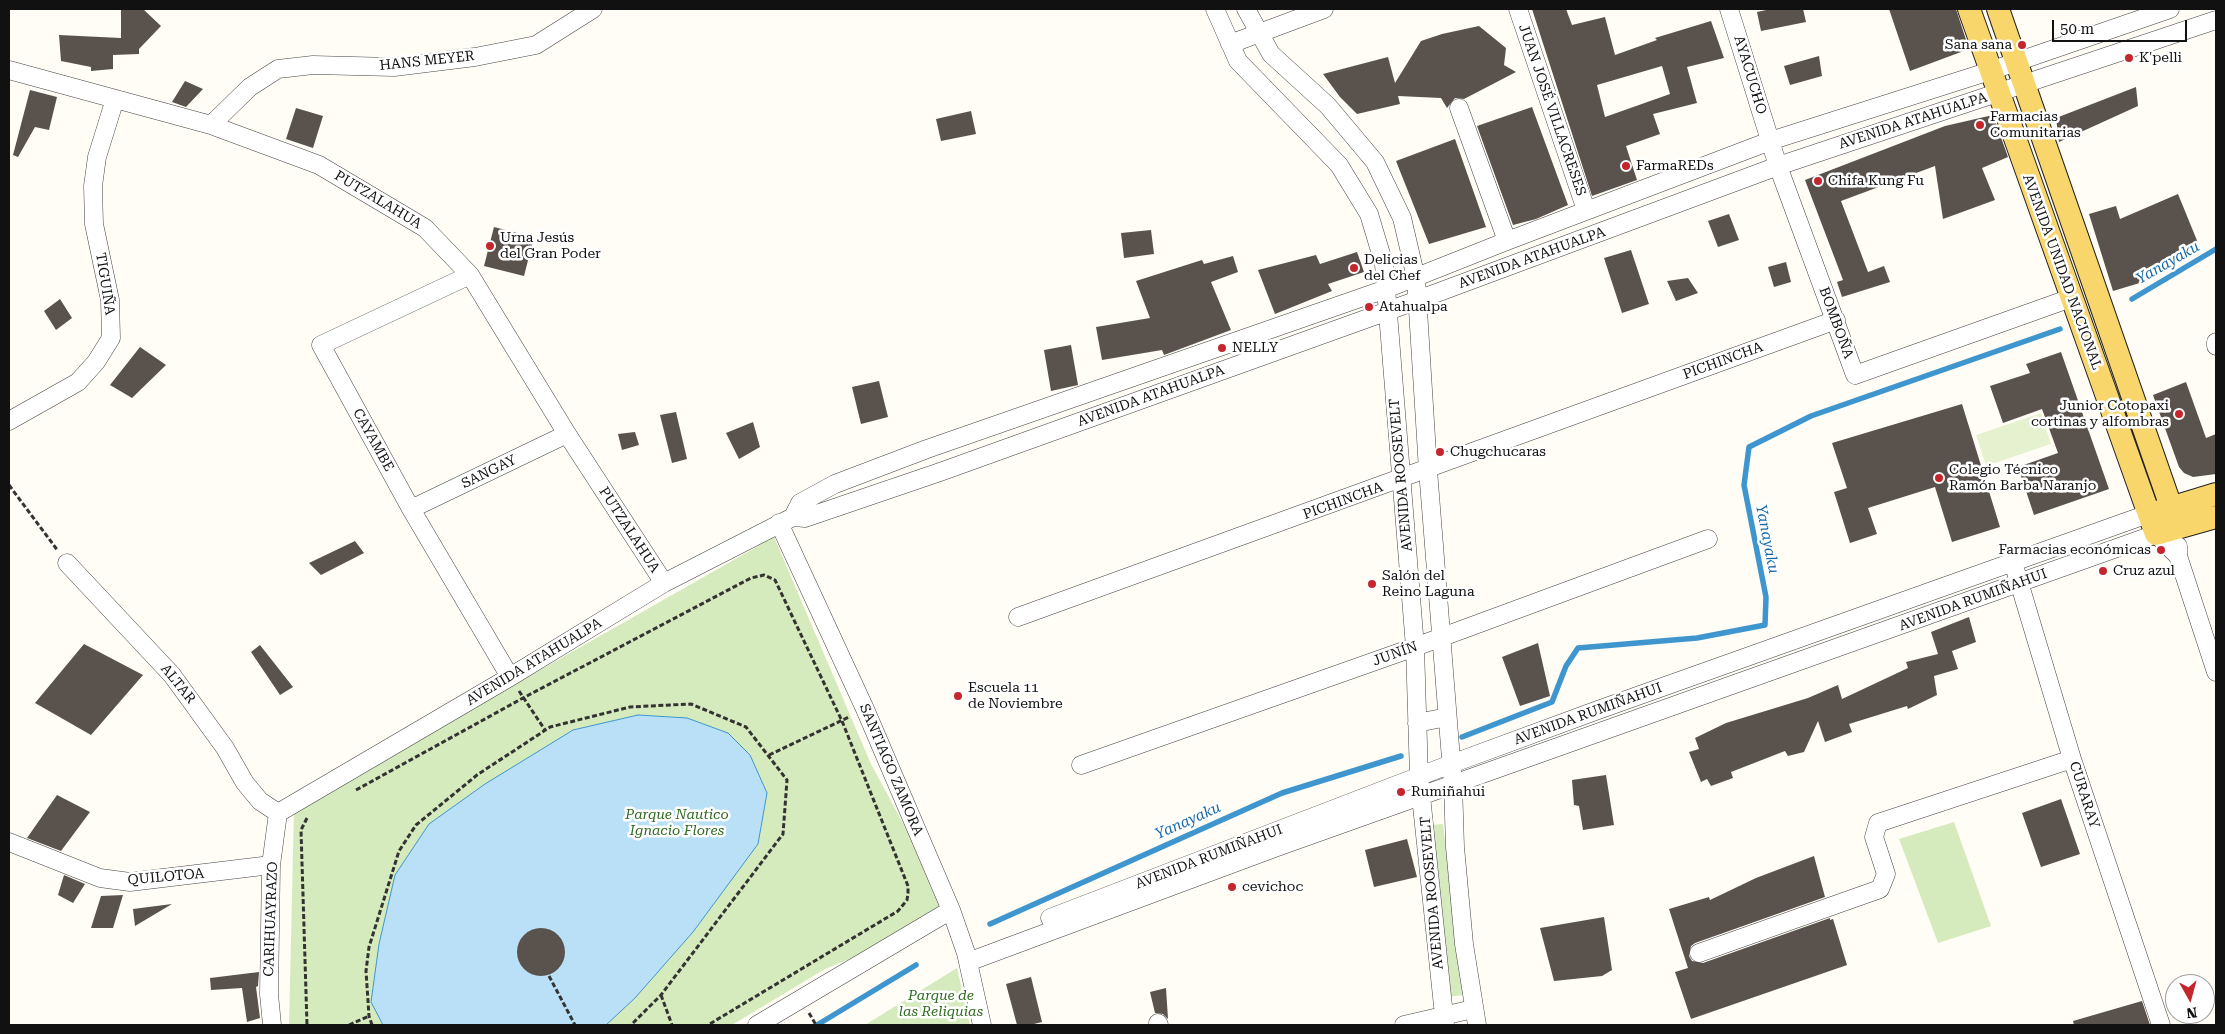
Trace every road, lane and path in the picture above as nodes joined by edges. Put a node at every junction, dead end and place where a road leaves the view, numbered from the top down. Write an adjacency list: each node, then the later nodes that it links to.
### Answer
1 (593, 9): 20 (street, HANS MEYER)
2 (1215, 9): 12 (street, AVENIDA ROOSEVELT)
3 (1246, 9): 11 (street, AVENIDA ROOSEVELT)
4 (1324, 9): 11 (street)
5 (1518, 9): 23 (street, JUAN JOSÉ VILLACRESES)
6 (1729, 9): 21 (street, AYACUCHO)
7 (1968, 9): 15 (main road, AVENIDA UNIDAD NACIONAL)
8 (1998, 9): 13 (main road, AVENIDA UNIDAD NACIONAL)
9 (2170, 9): 13 (street, AVENIDA ATAHUALPA)
10 (2216, 20): 16 (street, AVENIDA ATAHUALPA)
11 (1260, 33): 12 (street); 26 (street, AVENIDA ROOSEVELT)
12 (1230, 44): 27 (street, AVENIDA ROOSEVELT)
13 (2017, 62): 15 (street, AVENIDA ATAHUALPA); 16 (main road, AVENIDA UNIDAD NACIONAL)
14 (9, 70): 18 (street, PUTZALAHUA)
15 (1990, 71): 17 (main road, AVENIDA UNIDAD NACIONAL); 21 (street, AVENIDA ATAHUALPA)
16 (2025, 85): 17 (street, AVENIDA ATAHUALPA); 41 (main road, AVENIDA UNIDAD NACIONAL)
17 (1998, 93): 22 (street, AVENIDA ATAHUALPA); 28 (main road, AVENIDA UNIDAD NACIONAL)
18 (115, 99): 20 (street, PUTZALAHUA); 34 (street, TIGUIÑA)
19 (1459, 108): 24 (street)
20 (211, 125): 25 (street, PUTZALAHUA)
21 (1770, 140): 22 (street, BOMBOÑA); 23 (street, AVENIDA ATAHUALPA)
22 (1778, 166): 29 (street, AVENIDA ATAHUALPA); 31 (street, BOMBOÑA)
23 (1586, 210): 24 (street, AVENIDA ATAHUALPA)
24 (1507, 241): 26 (street, AVENIDA ATAHUALPA)
25 (470, 275): 35 (street, PUTZALAHUA); 40 (street, CAYAMBE)
26 (1416, 278): 27 (street, AVENIDA ATAHUALPA); 29 (street, AVENIDA ROOSEVELT)
27 (1386, 289): 30 (street, AVENIDA ROOSEVELT); 43 (street, AVENIDA ATAHUALPA)
28 (2071, 298): 31 (street, BOMBOÑA); 44 (main road, AVENIDA UNIDAD NACIONAL)
29 (1418, 300): 30 (street, AVENIDA ATAHUALPA); 36 (street, AVENIDA ROOSEVELT)
30 (1388, 312): 37 (street, AVENIDA ROOSEVELT); 43 (street, AVENIDA ATAHUALPA)
31 (1836, 320): 36 (street, PICHINCHA)
32 (2216, 342): 33 (street)
33 (2216, 346)
34 (9, 421)
35 (567, 434): 40 (street, SANGAY); 49 (street, PUTZALAHUA)
36 (1428, 470): 37 (street, PICHINCHA); 54 (street, AVENIDA ROOSEVELT)
37 (1402, 479): 52 (street, PICHINCHA); 55 (street, AVENIDA ROOSEVELT)
38 (9, 485): 48 (path)
39 (2216, 494): 41 (main road, AVENIDA RUMIÑAHUI)
40 (411, 509): 58 (street, CAYAMBE)
41 (2174, 517): 42 (main road, AVENIDA RUMIÑAHUI); 44 (main road, AVENIDA RUMIÑAHUI); 46 (street)
42 (2216, 517)
43 (786, 520): 49 (street, AVENIDA ATAHUALPA); 61 (street, SANTIAGO ZAMORA)
44 (2152, 524): 46 (street); 47 (street, AVENIDA RUMIÑAHUI); 50 (street, AVENIDA RUMIÑAHUI)
45 (1708, 539): 54 (street, JUNÍN)
46 (2178, 556): 57 (street)
47 (2013, 562): 50 (street, CURARAY); 51 (street, AVENIDA RUMIÑAHUI)
48 (67, 563): 76 (street, ALTAR)
49 (664, 583): 58 (street, AVENIDA ATAHUALPA)
50 (2019, 583): 53 (street, AVENIDA RUMIÑAHUI); 69 (street, CURARAY)
51 (1866, 615): 53 (street); 56 (street, AVENIDA RUMIÑAHUI)
52 (1018, 617)
53 (1873, 635): 59 (street, AVENIDA RUMIÑAHUI)
54 (1440, 637): 55 (street, JUNÍN); 63 (street, AVENIDA ROOSEVELT)
55 (1414, 647): 65 (street, AVENIDA ROOSEVELT); 71 (street, JUNÍN)
56 (1742, 658): 59 (street); 62 (street, AVENIDA RUMIÑAHUI)
57 (2216, 672)
58 (510, 677): 60 (path); 76 (street, AVENIDA ATAHUALPA)
59 (1750, 678): 67 (street, AVENIDA RUMIÑAHUI)
60 (523, 698): 64 (path); 66 (path); 74 (path)
61 (865, 709): 64 (path); 81 (street, SANTIAGO ZAMORA)
62 (1598, 710): 67 (street); 70 (street, AVENIDA RUMIÑAHUI)
63 (1447, 717): 65 (street); 70 (street, AVENIDA ROOSEVELT)
64 (842, 721): 68 (path); 97 (path)
65 (1417, 723): 72 (street, AVENIDA ROOSEVELT)
66 (545, 730): 68 (path); 87 (path)
67 (1605, 730): 73 (street, AVENIDA RUMIÑAHUI)
68 (769, 756): 85 (path)
69 (2072, 759): 82 (street); 102 (street, CURARAY)
70 (1452, 764): 72 (street, AVENIDA RUMIÑAHUI); 73 (street, AVENIDA ROOSEVELT)
71 (1081, 765)
72 (1419, 777): 75 (street, AVENIDA ROOSEVELT); 78 (street, AVENIDA RUMIÑAHUI)
73 (1453, 784): 75 (street, AVENIDA RUMIÑAHUI); 88 (street, AVENIDA ROOSEVELT)
74 (352, 792)
75 (1422, 796): 78 (street, AVENIDA RUMIÑAHUI); 89 (street, AVENIDA ROOSEVELT)
76 (278, 813): 80 (street, CARIHUAYRAZO)
77 (309, 816): 91 (path)
78 (1274, 840): 83 (street, AVENIDA RUMIÑAHUI)
79 (9, 842): 80 (street, QUILOTOA)
80 (271, 865): 90 (street, CARIHUAYRAZO)
81 (952, 913): 83 (street, SANTIAGO ZAMORA); 98 (street)
82 (1699, 953)
83 (967, 955): 100 (street, SANTIAGO ZAMORA)
84 (549, 976): 94 (path)
85 (661, 995): 95 (path); 96 (path)
86 (809, 1012): 99 (path)
87 (369, 1016): 92 (path); 93 (path)
88 (1475, 1017): 89 (street)
89 (1444, 1021): 101 (street)
90 (272, 1025)
91 (307, 1025)
92 (349, 1025)
93 (372, 1025)
94 (575, 1025)
95 (631, 1025)
96 (672, 1025)
97 (708, 1025)
98 (757, 1025)
99 (816, 1025)
100 (982, 1025)
101 (1404, 1025)
102 (2161, 1025)

